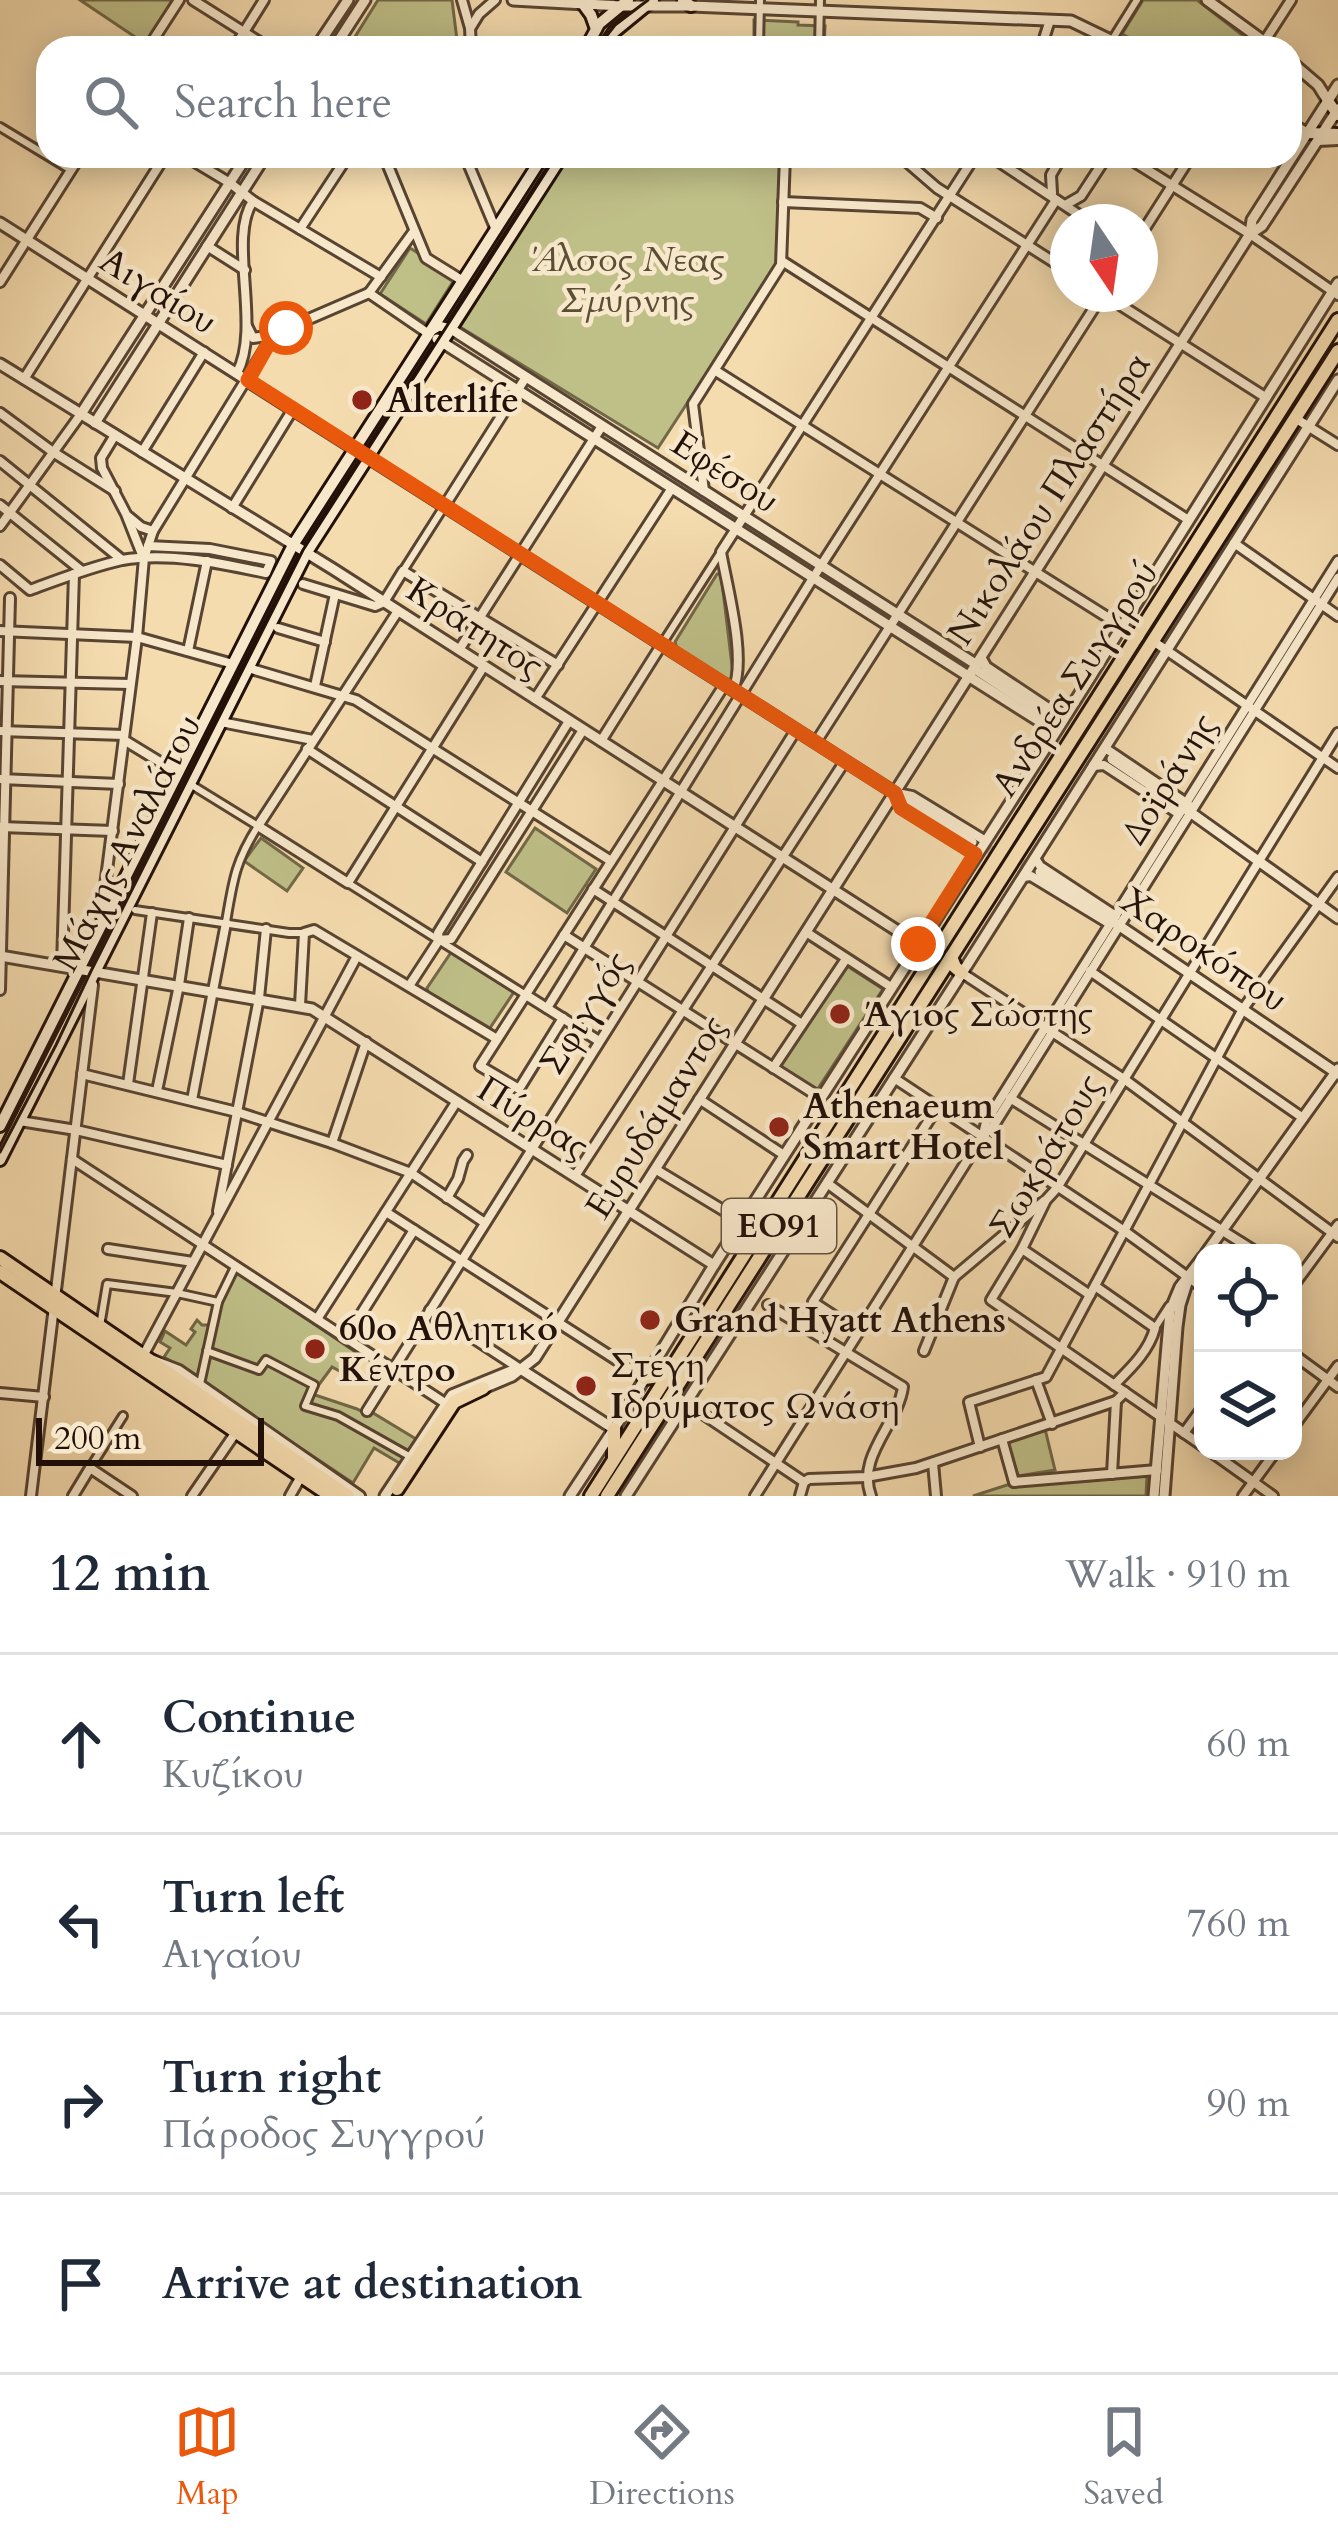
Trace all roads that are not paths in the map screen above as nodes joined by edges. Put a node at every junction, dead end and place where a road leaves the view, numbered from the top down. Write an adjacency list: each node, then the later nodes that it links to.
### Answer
1 (179, 0): 23 (street)
2 (194, 0): 22 (street)
3 (264, 0): 22 (street)
4 (348, 0): 26 (street)
5 (365, 0): 27 (street)
6 (462, 0): 20 (street)
7 (495, 0): 20 (street)
8 (513, 0): 13 (street)
9 (1137, 0): 35 (street)
10 (1207, 0): 36 (street)
11 (1291, 0): 37 (street)
12 (621, 2): 13 (street); 14 (street); 19 (street); 21 (main road)
13 (576, 3): 21 (main road)
14 (650, 3): 15 (street); 19 (main road)
15 (687, 3): 16 (street)
16 (760, 4): 17 (street); 31 (street)
17 (820, 5): 18 (street); 32 (street)
18 (1050, 20): 33 (street); 34 (street)
19 (623, 25): 30 (main road)
20 (470, 28): 28 (street)
21 (596, 29): 29 (main road)
22 (244, 32): 24 (street); 25 (street)
23 (156, 36)
24 (242, 36)
25 (250, 36)
26 (324, 36)
27 (342, 36)
28 (471, 36)
29 (592, 36)
30 (610, 36)
31 (759, 36)
32 (819, 36)
33 (1045, 36)
34 (1104, 36)
35 (1114, 36)
36 (1256, 36)
37 (1273, 36)
38 (1302, 71): 40 (street)
39 (1338, 83): 40 (street); 41 (street, Νικολάου Πλαστήρα)
40 (1318, 85): 41 (street)
41 (1335, 110): 44 (street, Νικολάου Πλαστήρα)
42 (0, 127): 46 (street)
43 (1302, 130): 44 (street)
44 (1316, 136): 45 (main road); 47 (street, Νικολάου Πλαστήρα)
45 (1338, 137)
46 (36, 149)
47 (1302, 154)
48 (68, 168): 67 (street)
49 (157, 168): 90 (street)
50 (205, 168): 68 (street)
51 (239, 168): 68 (street)
52 (257, 168): 70 (street)
53 (341, 168): 79 (street)
54 (389, 168): 80 (street)
55 (470, 168): 81 (street)
56 (535, 168): 81 (main road, Μάχης Αναλάτου)
57 (554, 168): 102 (main road, Μάχης Αναλάτου)
58 (784, 168): 74 (street)
59 (915, 168): 71 (street)
60 (968, 168): 71 (street)
61 (1008, 168): 72 (street)
62 (1055, 168): 72 (street)
63 (1100, 168): 72 (street)
64 (1144, 168): 69 (street)
65 (1183, 168): 69 (street)
66 (1292, 168): 82 (street, Νικολάου Πλαστήρα)
67 (71, 170): 83 (street)
68 (230, 183): 70 (street); 97 (street)
69 (1172, 185): 76 (street); 82 (street)
70 (242, 192): 73 (street); 85 (street)
71 (950, 197): 77 (street); 84 (street)
72 (1058, 200): 75 (street); 84 (street)
73 (253, 201): 79 (street); 88 (street)
74 (783, 202): 77 (street); 87 (street)
75 (1064, 204)
76 (1158, 207)
77 (937, 218): 98 (street)
78 (0, 223): 83 (street, Αιγαίου)
79 (300, 229): 89 (street)
80 (414, 230): 89 (street); 91 (street)
81 (496, 230): 91 (main road, Μάχης Αναλάτου)
82 (1250, 234): 93 (street); 105 (street, Νικολάου Πλαστήρα)
83 (27, 240): 90 (street, Αιγαίου); 92 (street)
84 (1027, 245): 86 (street); 110 (street)
85 (207, 247): 88 (street); 100 (street)
86 (1050, 260)
87 (782, 261): 98 (street); 111 (street)
88 (245, 270): 101 (street)
89 (381, 277): 94 (street)
90 (88, 279): 97 (street, Αιγαίου); 114 (street)
91 (463, 281): 104 (main road, Μάχης Αναλάτου)
92 (0, 282)
93 (1336, 290): 118 (street)
94 (369, 293): 103 (street); 104 (street, Εφέσου)
95 (1092, 312): 122 (street)
96 (1132, 312): 105 (street)
97 (145, 314): 100 (street, Αιγαίου); 121 (street)
98 (872, 318): 110 (street); 126 (street)
99 (1338, 320): 189 (main road, Ανδρέα Συγγρού / ΕΟ91)
100 (157, 322): 108 (street, Αιγαίου); 124 (street)
101 (247, 325): 103 (street); 112 (street)
102 (451, 329): 104 (street); 106 (main road, Μάχης Αναλάτου); 113 (street, Εφέσου)
103 (274, 334): 115 (street)
104 (429, 334): 106 (street, Εφέσου); 131 (main road, Μάχης Αναλάτου)
105 (1181, 342): 118 (street); 136 (street, Νικολάου Πλαστήρα)
106 (442, 343): 117 (street, Εφέσου); 134 (main road, Μάχης Αναλάτου)
107 (1338, 351): 123 (main road, Ανδρέα Συγγρού / ΕΟ91)
108 (204, 352): 112 (street, Αιγαίου); 133 (street)
109 (0, 364): 114 (street, Κράτητος)
110 (949, 367): 122 (street); 137 (street)
111 (716, 370): 126 (street); 142 (street)
112 (237, 373): 115 (street, Αιγαίου)
113 (526, 377): 117 (street); 125 (street, Εφέσου)
114 (23, 379): 121 (street, Κράτητος)
115 (248, 380): 119 (street, Αιγαίου); 138 (street)
116 (1338, 380): 127 (street)
117 (517, 390): 129 (street, Εφέσου); 144 (street)
118 (1265, 397): 149 (street)
119 (293, 409): 131 (street, Αιγαίου); 145 (street)
120 (0, 413): 132 (street)
121 (81, 414): 124 (street, Κράτητος); 132 (street)
122 (1026, 416): 136 (street); 150 (street)
123 (1295, 418): 127 (street); 189 (main road, Ανδρέα Συγγρού / ΕΟ91)
124 (95, 423): 128 (street, Κράτητος)
125 (602, 426): 129 (street); 142 (street, Εφέσου)
126 (804, 426): 137 (street); 148 (street)
127 (1308, 427): 130 (street); 154 (street)
128 (115, 435): 133 (street, Κράτητος); 141 (street)
129 (594, 439): 140 (street, Εφέσου); 160 (street)
130 (1338, 445)
131 (355, 448): 134 (street, Αιγαίου); 155 (main road, Μάχης Αναλάτου)
132 (53, 452): 139 (street); 141 (street)
133 (142, 452): 138 (street, Κράτητος)
134 (368, 457): 144 (street, Αιγαίου); 158 (main road, Μάχης Αναλάτου)
135 (0, 461): 139 (street)
136 (1103, 465): 149 (street); 170 (street, Νικολάου Πλαστήρα)
137 (880, 474): 150 (street); 167 (street)
138 (185, 478): 145 (street, Κράτητος); 153 (street)
139 (31, 484): 146 (street); 162 (street)
140 (672, 488): 152 (street, Εφέσου); 178 (street)
141 (115, 491): 147 (street)
142 (704, 491): 148 (street, Εφέσου)
143 (0, 505): 146 (street)
144 (445, 506): 160 (street, Αιγαίου); 169 (street)
145 (232, 508): 155 (street, Κράτητος)
146 (10, 512): 151 (street); 168 (street)
147 (126, 514): 153 (street); 161 (street)
148 (744, 516): 152 (street); 167 (street, Εφέσου)
149 (1187, 519): 183 (street)
150 (957, 523): 170 (street); 180 (street)
151 (0, 526)
152 (736, 529): 159 (street); 171 (street, Εφέσου)
153 (153, 530): 156 (street)
154 (1234, 543): 177 (street); 193 (street)
155 (293, 545): 158 (street, Κράτητος); 196 (main road, Μάχης Αναλάτου)
156 (148, 546): 157 (street); 161 (street)
157 (229, 552): 166 (street); 166 (street)
158 (307, 552): 176 (street, Κράτητος); 201 (main road, Μάχης Αναλάτου)
159 (721, 552): 191 (street); 195 (street)
160 (521, 554): 178 (street, Αιγαίου); 182 (street)
161 (144, 558): 162 (street); 163 (street); 188 (street)
162 (122, 560): 168 (street)
163 (207, 562): 166 (street); 194 (street)
164 (1338, 562): 177 (street, Δοϊράνης)
165 (0, 565): 168 (street)
166 (226, 565)
167 (821, 565): 171 (street); 180 (street, Εφέσου)
168 (78, 572): 187 (street)
169 (404, 572): 176 (street); 182 (street)
170 (1035, 572): 183 (street); 200 (street, Νικολάου Πλαστήρα)
171 (813, 578): 184 (street, Εφέσου); 197 (street)
172 (1338, 578): 177 (street, Δοϊράνης)
173 (303, 584): 174 (street)
174 (335, 594): 176 (street); 190 (street)
175 (10, 598): 186 (street)
176 (384, 602): 179 (street, Κράτητος)
177 (1318, 602): 181 (street); 209 (street, Δοϊράνης)
178 (598, 603): 191 (street, Αιγαίου); 198 (street)
179 (398, 611): 192 (street, Κράτητος); 207 (street)
180 (899, 614): 184 (street); 200 (street, Εφέσου)
181 (1338, 616)
182 (479, 618): 192 (street); 198 (street)
183 (1120, 626): 189 (street); 210 (street)
184 (891, 627): 200 (street, Εφέσου); 222 (street)
185 (278, 628): 190 (street)
186 (4, 631): 187 (street); 202 (street)
187 (71, 633): 188 (street); 203 (street)
188 (137, 637): 194 (street); 204 (street)
189 (1146, 639): 193 (street); 274 (main road, Ανδρέα Συγγρού / ΕΟ91); 280 (main road, Ανδρέα Συγγρού / ΕΟ91)
190 (325, 642): 205 (street)
191 (662, 644): 206 (street, Αιγαίου); 220 (street)
192 (459, 650): 199 (street, Κράτητος)
193 (1168, 650): 209 (street); 225 (street)
194 (188, 651): 196 (street)
195 (739, 659): 197 (street); 206 (street)
196 (233, 664): 231 (main road, Μάχης Αναλάτου)
197 (759, 664): 206 (street)
198 (558, 665): 208 (street)
199 (484, 666): 208 (street, Κράτητος); 224 (street)
200 (976, 667): 210 (street); 211 (street); 221 (street, Εφέσου); 238 (street, Νικολάου Πλαστήρα)
201 (248, 668): 205 (street); 213 (main road, Μάχης Αναλάτου)
202 (4, 681): 203 (street); 216 (street)
203 (70, 683): 204 (street); 218 (street)
204 (130, 684): 219 (street)
205 (315, 687): 207 (street)
206 (733, 690): 215 (street, Αιγαίου); 233 (street); 237 (street)
207 (343, 696): 223 (street); 224 (street)
208 (535, 698): 212 (street, Κράτητος)
209 (1251, 707): 226 (street); 242 (street, Δοϊράνης)
210 (1067, 712): 221 (street)
211 (1052, 719)
212 (569, 721): 214 (street, Κράτητος); 239 (street)
213 (221, 722): 223 (street); 236 (main road, Μάχης Αναλάτου)
214 (584, 730): 220 (street, Κράτητος); 241 (street)
215 (796, 730): 222 (street, Αιγαίου); 244 (street, Σφιγγός)
216 (4, 732): 218 (street); 232 (street)
217 (1338, 733): 226 (street, Σωκράτους)
218 (69, 734): 219 (street); 234 (street)
219 (124, 738): 231 (street); 235 (street)
220 (601, 741): 233 (street, Κράτητος)
221 (1049, 741): 248 (street)
222 (816, 742): 228 (street, Αιγαίου)
223 (310, 745): 240 (street); 243 (street)
224 (433, 747): 239 (street); 240 (street)
225 (1105, 748): 229 (street); 242 (street)
226 (1322, 757): 230 (street); 251 (street, Σωκράτους)
227 (1112, 759): 242 (street)
228 (844, 761): 238 (street, Αιγαίου); 249 (street)
229 (1093, 766): 242 (street); 250 (street)
230 (1338, 768)
231 (178, 773): 285 (main road, Μάχης Αναλάτου)
232 (3, 779): 234 (street); 245 (street)
233 (663, 781): 237 (street, Κράτητος); 252 (street)
234 (67, 782): 235 (street); 246 (street)
235 (118, 784): 247 (street)
236 (190, 784): 243 (street); 286 (main road, Μάχης Αναλάτου)
237 (682, 793): 244 (street, Κράτητος); 260 (street)
238 (895, 793): 248 (street, Αιγαίου); 259 (street, Νικολάου Πλαστήρα)
239 (520, 801): 241 (street); 253 (street)
240 (395, 807): 253 (street); 257 (street)
241 (532, 810): 252 (street); 275 (street)
242 (1187, 810): 251 (street); 267 (street, Δοϊράνης)
243 (258, 826): 257 (street); 268 (street)
244 (735, 827): 249 (street, Κράτητος); 273 (street, Σφιγγός)
245 (2, 828): 246 (street); 278 (street)
246 (66, 830): 247 (street); 284 (street)
247 (113, 832): 264 (street)
248 (977, 845): 276 (street)
249 (782, 857): 259 (street, Κράτητος); 282 (street)
250 (1035, 858): 255 (street); 267 (street, Χαροκόπου)
251 (1257, 860): 261 (street); 288 (street, Σωκράτους)
252 (611, 861): 258 (street)
253 (482, 862): 275 (street)
254 (1040, 872): 267 (street, Χαροκόπου)
255 (1023, 877): 267 (street, Χαροκόπου); 290 (street)
256 (1338, 877): 261 (street)
257 (348, 883): 275 (street)
258 (593, 889): 260 (street); 272 (street)
259 (833, 890): 270 (street, Ευρυδάμαντος); 276 (street, Κράτητος)
260 (613, 902): 273 (street); 277 (street)
261 (1318, 904): 266 (street); 303 (street)
262 (135, 910): 263 (street)
263 (152, 913): 265 (street); 291 (street)
264 (101, 916)
265 (189, 918): 268 (street); 293 (street)
266 (1338, 919)
267 (1115, 921): 287 (street, Δοϊράνης); 288 (street, Χαροκόπου); 309 (street, Δοϊράνης)
268 (226, 923): 269 (street); 297 (street)
269 (266, 929): 271 (street); 299 (street)
270 (806, 932): 281 (street); 300 (street, Ευρυδάμαντος)
271 (304, 933): 279 (street); 301 (street)
272 (564, 935): 277 (street); 298 (street)
273 (666, 936): 282 (street); 292 (street, Σφιγγός)
274 (943, 939): 276 (main road); 283 (main road, Ανδρέα Συγγρού / ΕΟ91)
275 (440, 940): 294 (street); 298 (street)
276 (918, 944): 283 (main road); 295 (street)
277 (584, 948): 292 (street); 302 (street)
278 (1, 956): 284 (street, Πύρρας); 296 (street)
279 (357, 956): 294 (street); 305 (street)
280 (951, 957): 289 (main road, Ανδρέα Συγγρού / ΕΟ91); 290 (main road)
281 (846, 958): 295 (street); 308 (street)
282 (712, 965): 300 (street); 304 (street)
283 (926, 965): 402 (main road, Ανδρέα Συγγρού / ΕΟ91)
284 (62, 966): 285 (street, Πύρρας)
285 (79, 969): 286 (street, Πύρρας); 333 (main road, Μάχης Αναλάτου)
286 (94, 971): 291 (street, Πύρρας); 317 (street); 331 (main road, Μάχης Αναλάτου)
287 (1090, 971): 307 (street); 309 (street, Δοϊράνης)
288 (1189, 971): 303 (street, Χαροκόπου); 307 (street, Σωκράτους)
289 (941, 973): 290 (main road); 412 (main road, Ανδρέα Συγγρού / ΕΟ91)
290 (962, 973): 309 (street); 318 (street)
291 (143, 979): 293 (street, Πύρρας); 320 (street)
292 (637, 982): 304 (street); 311 (street, Σφιγγός)
293 (179, 985): 297 (street, Πύρρας); 321 (street)
294 (409, 986): 310 (street)
295 (891, 987): 322 (street)
296 (0, 990)
297 (213, 991): 299 (street, Πύρρας); 324 (street)
298 (526, 994): 302 (street); 310 (street)
299 (259, 998): 301 (street, Πύρρας); 328 (street)
300 (764, 998): 308 (street); 313 (street, Ευρυδάμαντος)
301 (300, 1005): 305 (street, Πύρρας)
302 (547, 1008): 306 (street)
303 (1243, 1009): 314 (street); 316 (street, Χαροκόπου)
304 (682, 1010): 313 (street); 346 (street)
305 (325, 1016): 312 (street, Πύρρας); 332 (street)
306 (563, 1018): 310 (street); 311 (street)
307 (1160, 1019): 314 (street); 319 (street, Σωκράτους)
308 (802, 1024): 315 (street)
309 (1049, 1030): 319 (street); 323 (street, Δοϊράνης); 335 (street, Δοϊράνης)
310 (497, 1039)
311 (599, 1041): 338 (street, Σφιγγός)
312 (366, 1042): 326 (street, Πύρρας); 337 (street)
313 (736, 1042): 315 (street); 325 (street, Ευρυδάμαντος)
314 (1216, 1059): 329 (street); 330 (street)
315 (773, 1068): 322 (street)
316 (1337, 1072): 329 (street)
317 (82, 1074): 320 (street); 334 (street)
318 (894, 1078): 327 (street); 349 (street)
319 (1124, 1079): 330 (street); 336 (street, Σωκράτους)
320 (128, 1084): 321 (street)
321 (157, 1091): 324 (street)
322 (820, 1098): 339 (street)
323 (1010, 1098): 335 (street, Δοϊράνης); 336 (street)
324 (192, 1100): 328 (street)
325 (699, 1100): 339 (street); 344 (street, Ευρυδάμαντος)
326 (457, 1102): 338 (street, Πύρρας); 345 (street)
327 (938, 1106): 335 (street); 355 (street)
328 (237, 1112): 332 (street); 343 (street)
329 (1303, 1118): 347 (street)
330 (1182, 1120): 347 (street); 348 (street)
331 (20, 1121): 334 (street); 342 (main road, Μάχης Αναλάτου)
332 (269, 1121): 337 (street); 356 (street)
333 (0, 1126)
334 (76, 1130): 341 (street); 343 (street)
335 (982, 1137): 350 (street); 365 (street)
336 (1085, 1142): 348 (street); 350 (street, Σωκράτους)
337 (332, 1143): 345 (street)
338 (531, 1149): 346 (street, Πύρρας); 358 (street, Σφιγγός)
339 (784, 1154): 357 (street)
340 (467, 1155): 351 (street)
341 (72, 1159): 366 (street); 383 (street)
342 (0, 1160)
343 (227, 1165): 356 (street)
344 (655, 1169): 353 (street, Ευρυδάμαντος); 357 (street)
345 (411, 1173): 351 (street); 354 (street)
346 (575, 1176): 353 (street, Πύρρας)
347 (1260, 1177): 359 (street); 362 (street)
348 (1148, 1182): 359 (street); 361 (street)
349 (827, 1183): 355 (street); 415 (street)
350 (1057, 1188): 352 (street, Σωκράτους); 361 (street)
351 (447, 1198): 358 (street)
352 (1046, 1200): 368 (street, Σωκράτους); 377 (street)
353 (629, 1210): 372 (street, Πύρρας); 388 (street, Ευρυδάμαντος)
354 (386, 1212): 360 (street); 387 (street)
355 (869, 1213): 365 (street); 391 (street)
356 (217, 1218): 366 (street)
357 (742, 1221): 372 (street)
358 (485, 1223): 370 (street, Σφιγγός)
359 (1223, 1229): 363 (street); 364 (street)
360 (414, 1230): 370 (street); 392 (street)
361 (1123, 1230): 378 (street); 380 (street)
362 (1336, 1231): 376 (street)
363 (1212, 1244)
364 (1245, 1244)
365 (914, 1245): 377 (street); 391 (street)
366 (202, 1246): 371 (street); 373 (street)
367 (108, 1249): 371 (street)
368 (1022, 1249): 380 (street); 393 (street, Σωκράτους)
369 (0, 1258): 383 (main road)
370 (462, 1260): 386 (street, Σφιγγός); 388 (street)
371 (193, 1262): 381 (street)
372 (713, 1264): 403 (street)
373 (235, 1267): 384 (street); 387 (street)
374 (1194, 1269): 378 (street)
375 (0, 1272): 383 (main road)
376 (1302, 1272)
377 (954, 1277): 394 (street)
378 (1188, 1277): 379 (street); 382 (street); 421 (street)
379 (1194, 1281)
380 (1092, 1290): 390 (street); 393 (street)
381 (177, 1293): 384 (street); 389 (street); 397 (street)
382 (1174, 1298): 390 (street); 421 (street)
383 (55, 1302): 389 (main road); 397 (main road); 413 (street)
384 (218, 1302): 395 (street)
385 (768, 1305): 396 (street)
386 (430, 1310): 400 (street, Σφιγγός); 401 (street)
387 (317, 1319): 392 (street)
388 (557, 1323): 401 (street, Ευρυδάμαντος); 403 (street)
389 (100, 1326): 397 (main road)
390 (1155, 1328): 407 (street)
391 (859, 1332): 396 (street)
392 (346, 1338): 400 (street)
393 (1061, 1349): 405 (street); 407 (street)
394 (924, 1351)
395 (207, 1352): 406 (street); 429 (street)
396 (845, 1353): 434 (street); 438 (street)
397 (140, 1360): 406 (street); 425 (street); 449 (main road); 450 (main road)
398 (1302, 1361): 404 (street)
399 (1338, 1366): 404 (street)
400 (394, 1367): 416 (street); 417 (street, Σφιγγός)
401 (522, 1370): 409 (street, Ευρυδάμαντος); 416 (street); 423 (street)
402 (668, 1375): 403 (main road); 432 (main road, Ανδρέα Συγγρού / ΕΟ91)
403 (644, 1378): 423 (street)
404 (1328, 1380): 408 (street); 418 (street)
405 (1036, 1381): 422 (street); 428 (street)
406 (200, 1384): 451 (street)
407 (1114, 1385): 410 (street)
408 (1338, 1387)
409 (483, 1388): 442 (main road)
410 (1124, 1392): 414 (street); 421 (street)
411 (0, 1393): 413 (street)
412 (673, 1394): 415 (street); 454 (main road, Ανδρέα Συγγρού / ΕΟ91)
413 (44, 1396): 443 (street)
414 (1117, 1401): 422 (street); 437 (street)
415 (686, 1402): 434 (street); 455 (street)
416 (446, 1403): 429 (street)
417 (367, 1411)
418 (1302, 1415)
419 (123, 1416): 435 (street)
420 (1194, 1419): 424 (street)
421 (1166, 1420): 424 (street); 436 (street); 461 (street)
422 (1052, 1424): 426 (street)
423 (614, 1429): 432 (main road); 452 (street)
424 (1184, 1432): 427 (street)
425 (234, 1435): 441 (street); 446 (street)
426 (1002, 1439): 428 (street); 437 (street)
427 (1194, 1439)
428 (980, 1447): 433 (street)
429 (410, 1457): 442 (street)
430 (1222, 1460): 440 (street)
431 (1269, 1460): 440 (street)
432 (614, 1461): 453 (main road, Ανδρέα Συγγρού / ΕΟ91)
433 (933, 1463): 438 (street); 459 (street)
434 (776, 1464): 439 (street); 456 (street)
435 (90, 1468): 444 (street); 445 (street)
436 (1157, 1471): 437 (street); 460 (street)
437 (1112, 1474)
438 (866, 1477): 439 (street); 458 (street)
439 (804, 1482): 457 (street)
440 (1253, 1482): 462 (street); 463 (street)
441 (304, 1488): 447 (street); 448 (street)
442 (393, 1494)
443 (31, 1496)
444 (73, 1496)
445 (132, 1496)
446 (192, 1496)
447 (290, 1496)
448 (322, 1496)
449 (331, 1496)
450 (348, 1496)
451 (361, 1496)
452 (570, 1496)
453 (591, 1496)
454 (608, 1496)
455 (626, 1496)
456 (755, 1496)
457 (800, 1496)
458 (871, 1496)
459 (936, 1496)
460 (1154, 1496)
461 (1164, 1496)
462 (1243, 1496)
463 (1274, 1496)

